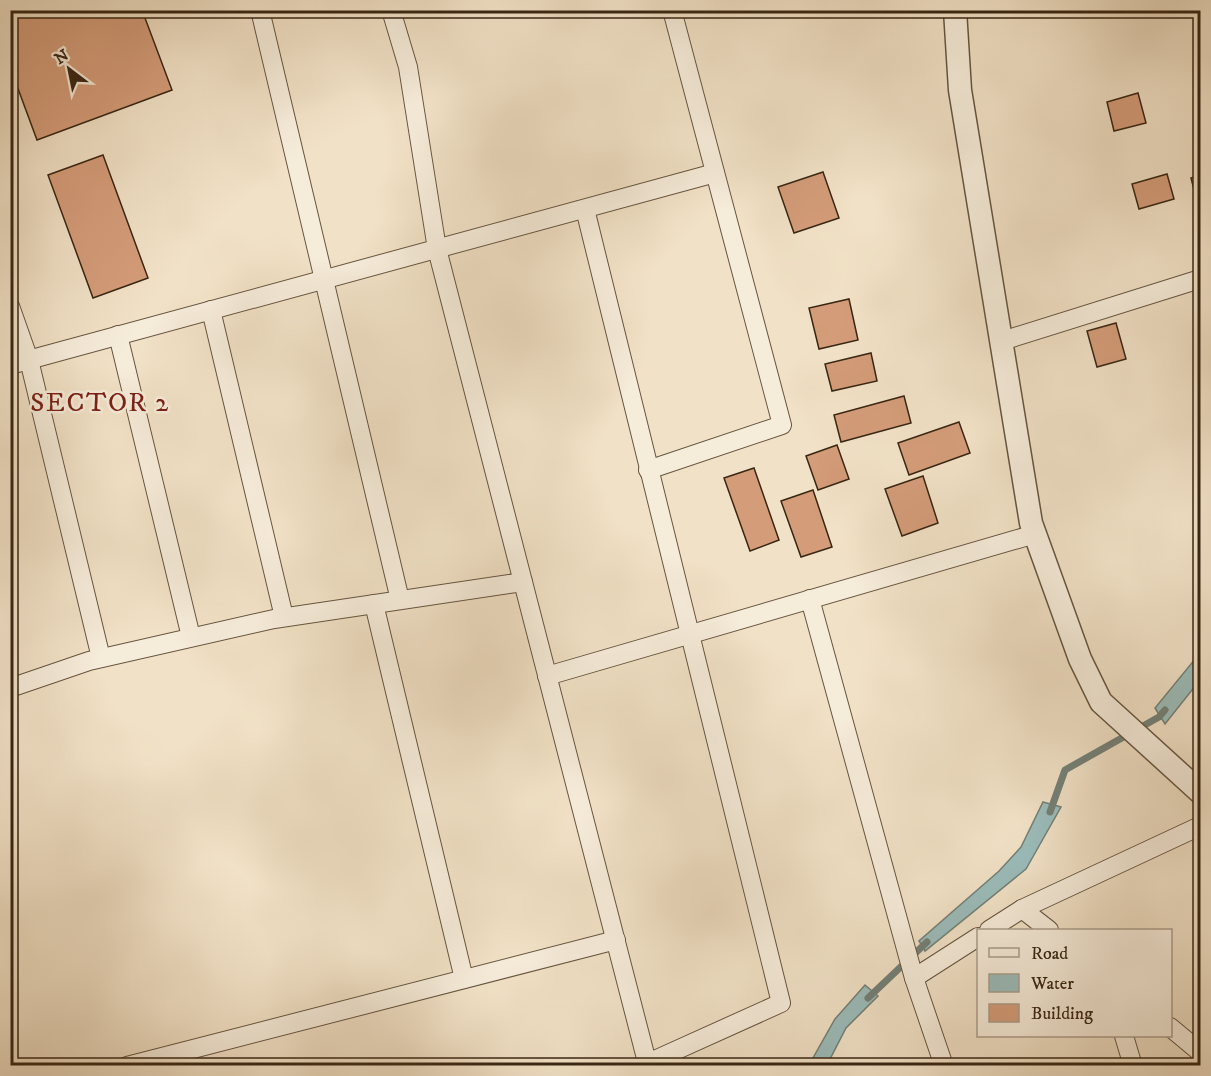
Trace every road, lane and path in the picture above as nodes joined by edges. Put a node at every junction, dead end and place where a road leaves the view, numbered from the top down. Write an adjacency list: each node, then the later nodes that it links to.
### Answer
1 (260, 10): 9 (street)
2 (391, 10): 7 (street)
3 (672, 10): 5 (street)
4 (955, 10): 13 (street)
5 (716, 173): 6 (street); 16 (street)
6 (585, 209): 7 (street); 16 (street)
7 (437, 249): 9 (street); 18 (street)
8 (1200, 279): 13 (street)
9 (324, 280): 11 (street); 19 (street)
10 (10, 306): 14 (street)
11 (211, 310): 12 (street); 22 (street)
12 (118, 336): 14 (street); 24 (street)
13 (1002, 341): 17 (street)
14 (29, 360): 15 (street); 25 (street)
15 (10, 365)
16 (648, 470): 23 (street)
17 (1035, 534): 20 (street); 28 (street)
18 (523, 582): 19 (street); 26 (street)
19 (400, 600): 21 (street)
20 (810, 600): 23 (street); 35 (street)
21 (374, 604): 22 (street); 36 (street)
22 (284, 617): 24 (street)
23 (689, 635): 26 (street); 40 (street)
24 (191, 638): 25 (street)
25 (101, 658): 27 (street)
26 (547, 676): 34 (street)
27 (10, 688)
28 (1200, 792)
29 (1200, 826): 30 (street)
30 (1022, 909): 31 (street); 32 (street)
31 (991, 929)
32 (1048, 929)
33 (977, 938): 35 (street)
34 (615, 940): 36 (street); 40 (street)
35 (914, 978): 42 (street)
36 (464, 979): 41 (street)
37 (1172, 1030): 39 (street)
38 (1125, 1037): 43 (street)
39 (1200, 1052)
40 (648, 1064)
41 (127, 1065)
42 (944, 1065)
43 (1133, 1065)

